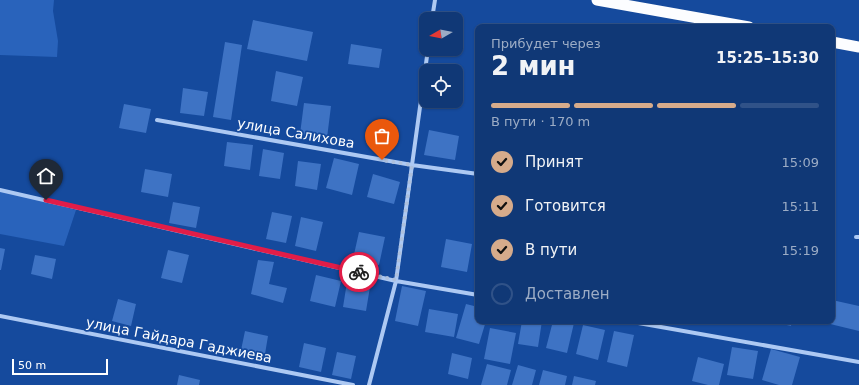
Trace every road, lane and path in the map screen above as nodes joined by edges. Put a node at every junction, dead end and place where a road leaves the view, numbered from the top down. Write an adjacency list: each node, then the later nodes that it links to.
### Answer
1 (435, 0): 3 (street)
2 (597, 0): 4 (highway)
3 (433, 12)
4 (732, 24)
5 (835, 42): 6 (highway)
6 (859, 46)
7 (427, 56): 9 (street)
8 (157, 120): 9 (street, улица Салихова)
9 (412, 165): 10 (street, улица Салихова); 12 (street)
10 (475, 174)
11 (0, 190): 12 (street)
12 (396, 280): 13 (street); 18 (street)
13 (475, 294)
14 (0, 316): 17 (street, улица Гайдара Гаджиева)
15 (644, 324): 16 (street)
16 (859, 362)
17 (353, 385)
18 (369, 385)

